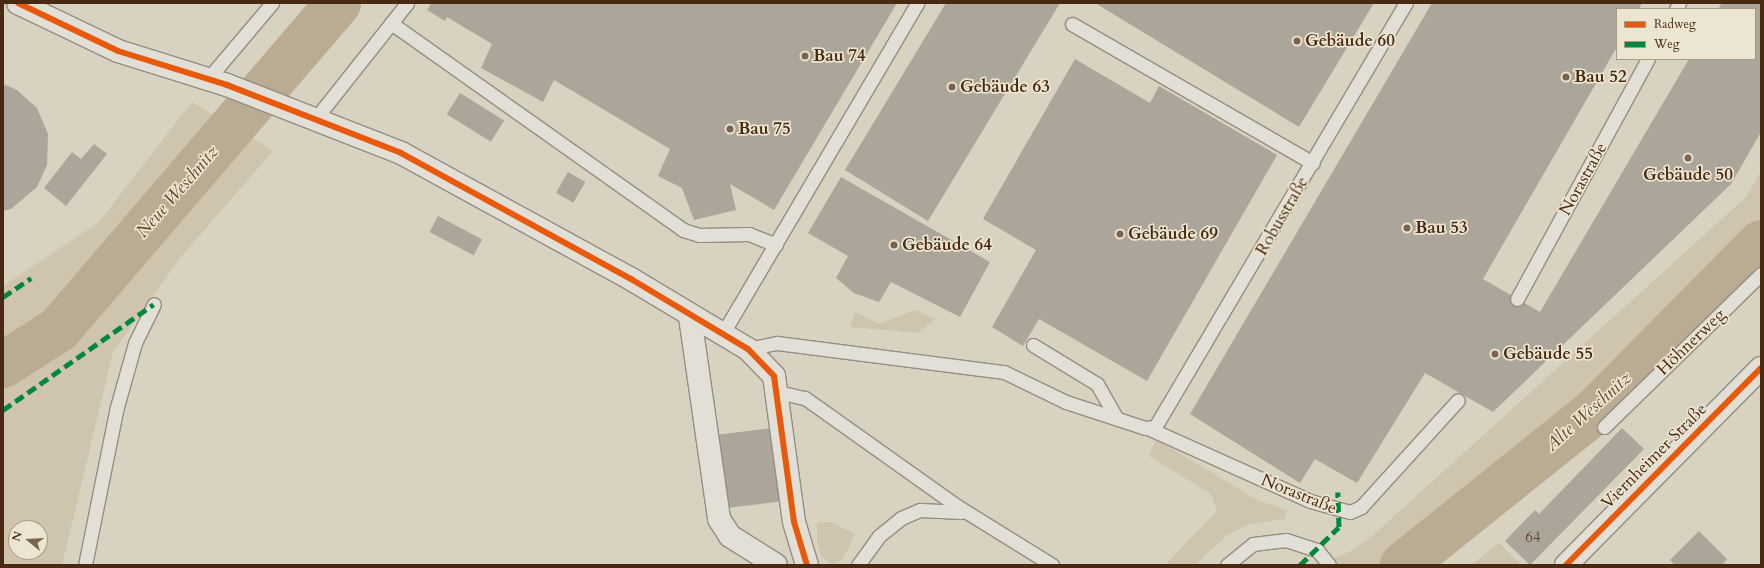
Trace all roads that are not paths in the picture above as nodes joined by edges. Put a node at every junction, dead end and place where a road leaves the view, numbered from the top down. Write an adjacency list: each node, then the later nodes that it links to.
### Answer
1 (18, 3): 9 (street)
2 (272, 3): 9 (lane)
3 (407, 3): 6 (lane)
4 (917, 3): 12 (lane)
5 (1406, 3): 11 (lane, Robusstraße)
6 (393, 20): 10 (lane); 12 (lane)
7 (1072, 24): 11 (lane)
8 (1647, 60): 14 (lane, Norastraße)
9 (217, 82): 10 (street)
10 (316, 118): 16 (street)
11 (1313, 163): 25 (lane, Robusstraße)
12 (776, 245): 17 (lane)
13 (1761, 274): 24 (lane, Höhnerweg)
14 (1517, 299)
15 (154, 304): 27 (lane)
16 (690, 317): 17 (street); 28 (street)
17 (723, 333): 19 (street)
18 (1033, 345): 23 (lane)
19 (748, 349): 21 (street); 23 (lane, Norastraße)
20 (1761, 368): 34 (street, Viernheimer Straße)
21 (778, 392): 26 (lane); 29 (street)
22 (1458, 400): 25 (lane, Norastraße)
23 (1117, 419): 25 (lane, Norastraße)
24 (1604, 427)
25 (1153, 428)
26 (967, 513): 30 (lane); 31 (lane)
27 (85, 565)
28 (776, 565)
29 (807, 565)
30 (858, 565)
31 (1052, 565)
32 (1226, 565): 33 (lane)
33 (1329, 565)
34 (1566, 565)

